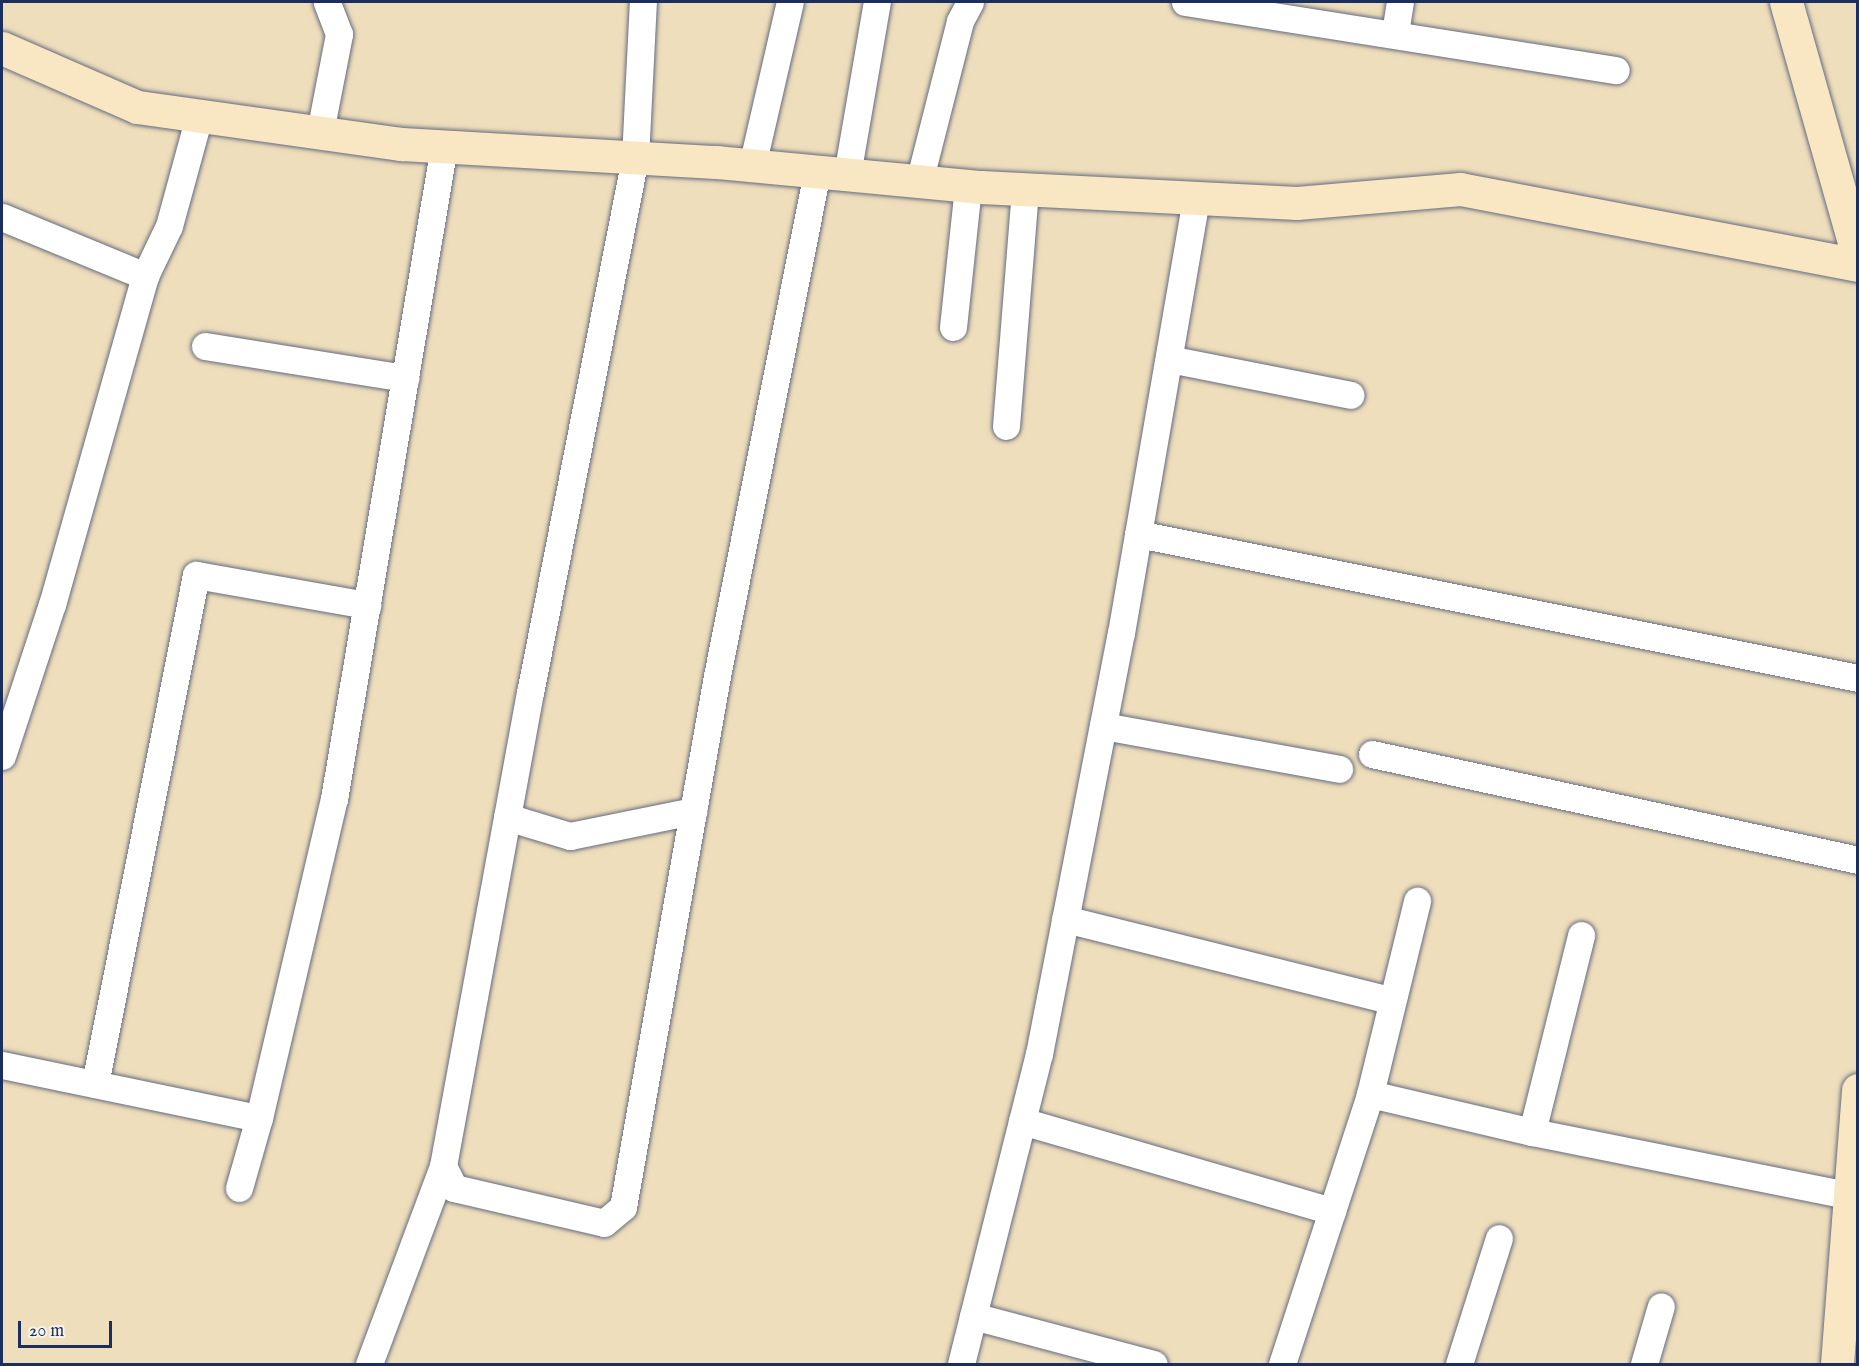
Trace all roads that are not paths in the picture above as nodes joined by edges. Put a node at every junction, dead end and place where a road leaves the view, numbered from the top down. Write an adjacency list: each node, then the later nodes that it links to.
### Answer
1 (327, 2): 13 (street)
2 (643, 2): 15 (street)
3 (790, 2): 16 (street)
4 (877, 2): 17 (street)
5 (970, 2): 18 (street)
6 (1185, 2): 9 (street)
7 (1400, 2): 9 (street)
8 (1786, 2): 23 (street)
9 (1395, 33): 11 (street)
10 (2, 48): 12 (street)
11 (1616, 70)
12 (200, 116): 13 (street); 25 (street)
13 (320, 132): 14 (street)
14 (444, 146): 15 (street); 29 (street)
15 (635, 158): 16 (street); 40 (street)
16 (753, 166): 17 (street)
17 (832, 174): 18 (street); 39 (street)
18 (919, 182): 19 (street)
19 (969, 187): 20 (street); 26 (street)
20 (1025, 190): 21 (street); 31 (street)
21 (1196, 198): 24 (street); 28 (street)
22 (2, 217): 25 (street)
23 (1857, 257)
24 (1857, 265)
25 (145, 276): 37 (street)
26 (953, 327)
27 (205, 346): 29 (street)
28 (1169, 359): 30 (street); 32 (street)
29 (405, 378): 33 (street)
30 (1350, 395)
31 (1006, 426)
32 (1138, 534): 34 (street); 35 (street)
33 (367, 605): 47 (street); 50 (street)
34 (1857, 678)
35 (1103, 726): 38 (street); 43 (street)
36 (1372, 754): 41 (street)
37 (2, 756)
38 (1340, 769)
39 (693, 811): 40 (street); 53 (street)
40 (507, 817): 53 (street)
41 (1857, 860)
42 (1417, 901): 45 (street)
43 (1065, 919): 45 (street); 51 (street)
44 (1581, 935): 52 (street)
45 (1391, 1000): 49 (street)
46 (2, 1065): 47 (street)
47 (95, 1084): 50 (street)
48 (1857, 1089): 55 (street)
49 (1370, 1094): 52 (street); 56 (street)
50 (259, 1118): 54 (street)
51 (1022, 1121): 56 (street); 59 (street)
52 (1532, 1132): 55 (street)
53 (443, 1167): 60 (street)
54 (239, 1188)
55 (1853, 1196): 66 (street)
56 (1332, 1210): 63 (street)
57 (1499, 1238): 64 (street)
58 (1661, 1306): 65 (street)
59 (973, 1316): 61 (street); 62 (street)
60 (369, 1365)
61 (961, 1365)
62 (1154, 1365)
63 (1282, 1365)
64 (1459, 1365)
65 (1644, 1365)
66 (1837, 1365)

